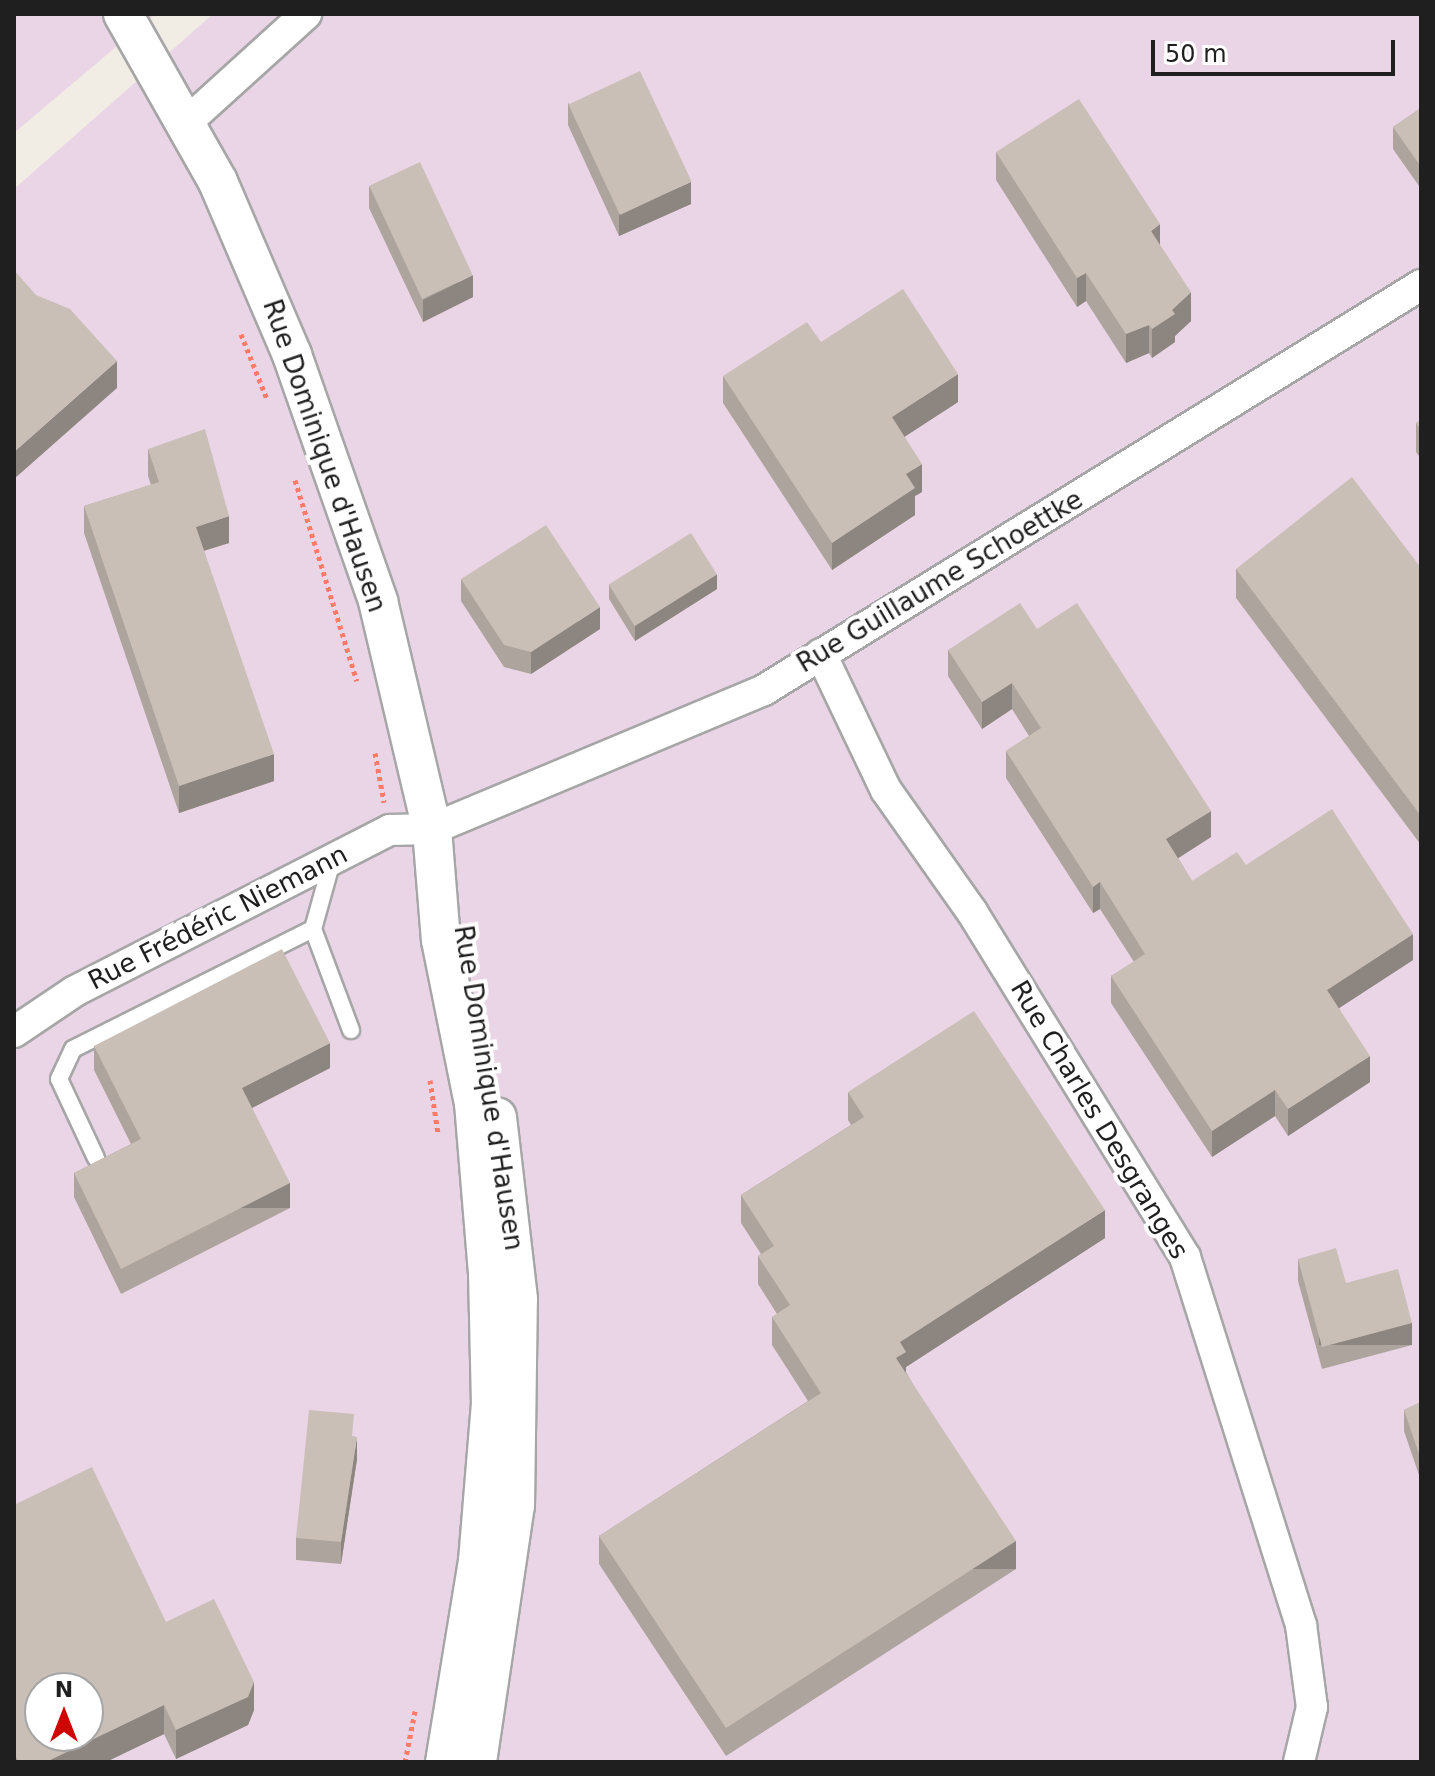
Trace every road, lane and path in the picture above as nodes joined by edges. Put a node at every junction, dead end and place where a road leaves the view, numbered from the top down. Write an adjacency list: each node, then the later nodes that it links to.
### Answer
1 (123, 14): 3 (street, Rue Dominique d'Hausen)
2 (306, 14): 3 (street)
3 (187, 122): 6 (street, Rue Dominique d'Hausen)
4 (1421, 285): 5 (street, Rue Guillaume Schoettke)
5 (821, 654): 6 (street, Rue Guillaume Schoettke); 14 (street, Rue Charles Desgranges)
6 (434, 839): 7 (street, Rue Frédéric Niemann); 12 (street, Rue Dominique d'Hausen); 13 (street, Rue Dominique d'Hausen)
7 (333, 859): 8 (lane); 10 (street, Rue Frédéric Niemann)
8 (313, 929): 9 (lane); 11 (lane)
9 (351, 1030)
10 (14, 1032)
11 (96, 1158)
12 (445, 1762)
13 (477, 1762)
14 (1299, 1762)

